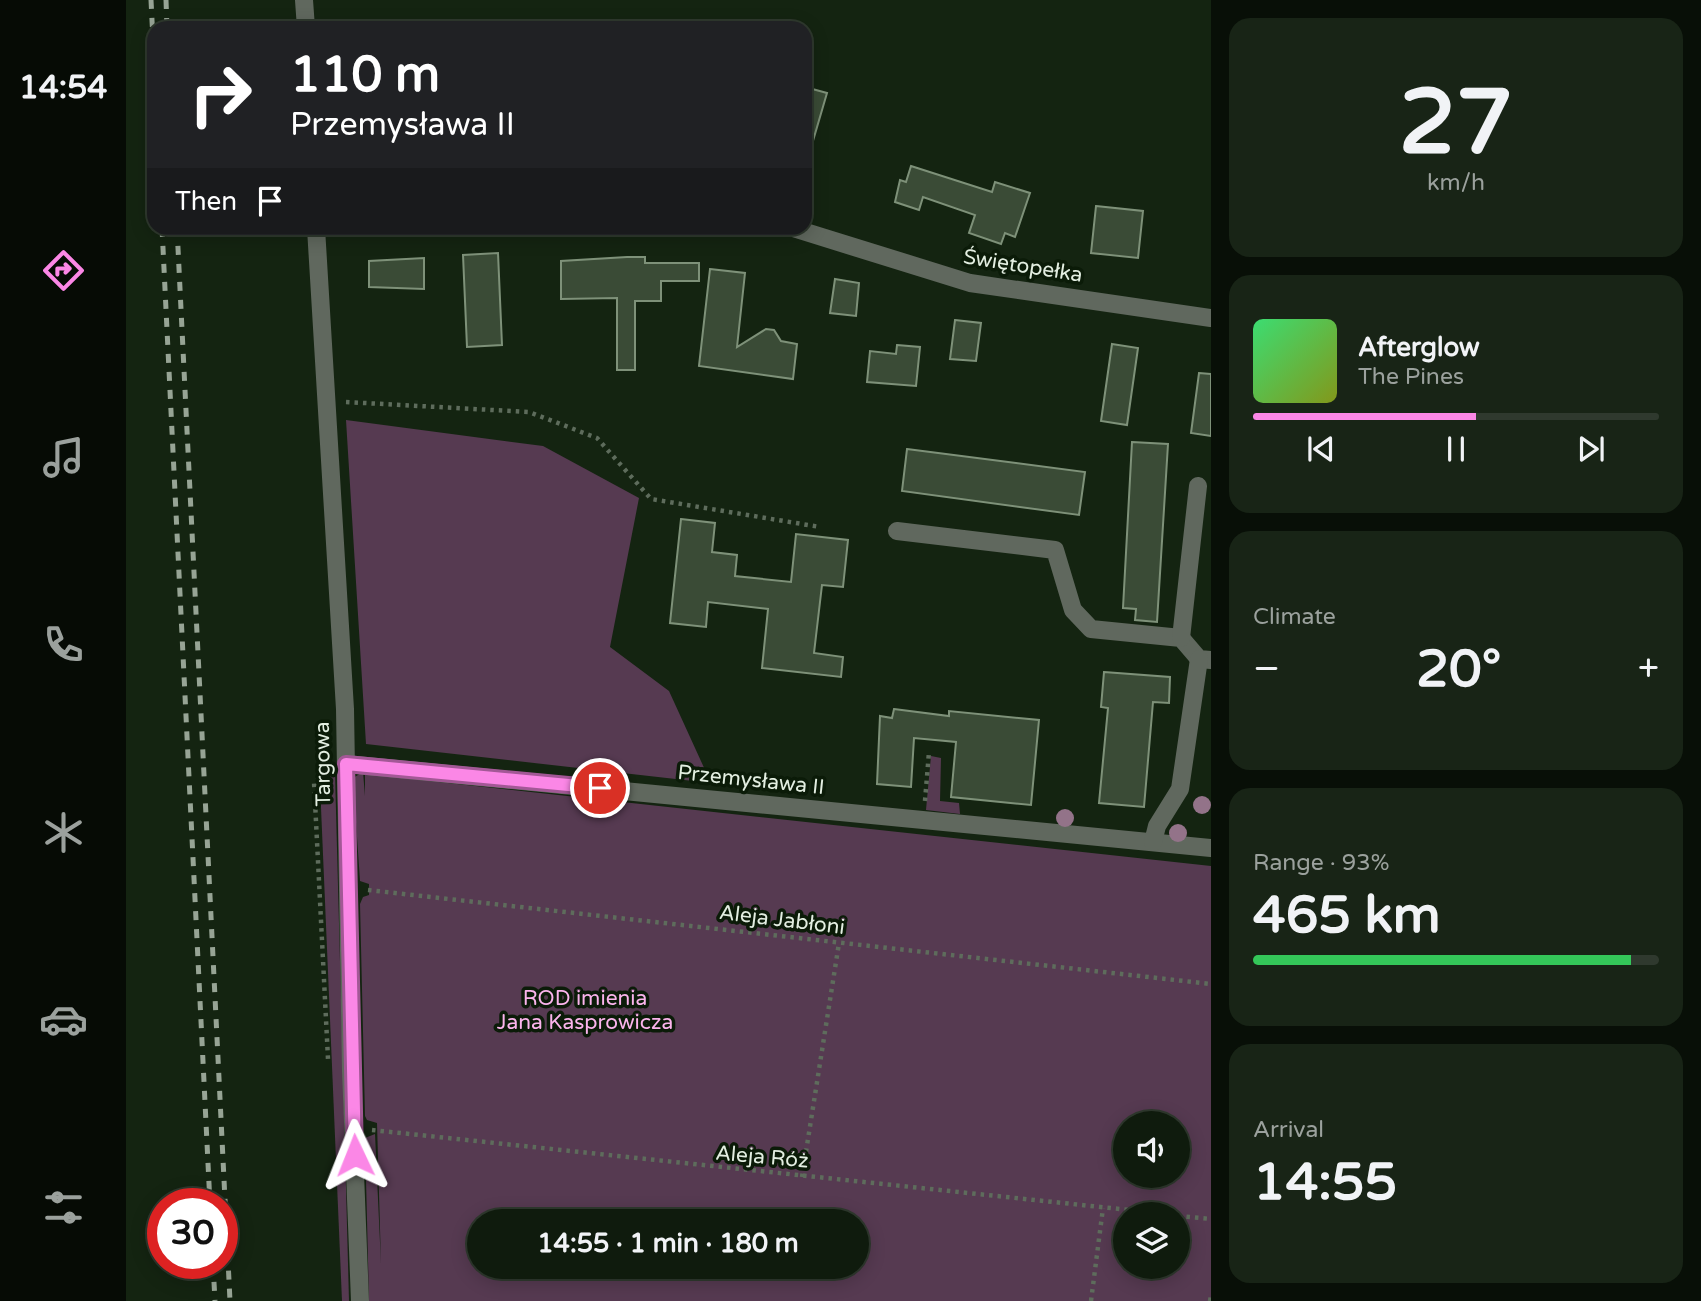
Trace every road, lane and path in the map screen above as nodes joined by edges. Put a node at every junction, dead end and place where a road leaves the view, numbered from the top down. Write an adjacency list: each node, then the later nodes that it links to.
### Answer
1 (304, 0): 2 (street)
2 (306, 21)
3 (812, 234): 5 (street, Świętopełka)
4 (316, 235): 6 (street, Targowa)
5 (1211, 318)
6 (328, 401): 8 (path); 15 (street, Targowa)
7 (1198, 486): 10 (street)
8 (820, 527)
9 (897, 531): 12 (street)
10 (1192, 543): 11 (street); 12 (street)
11 (1211, 544)
12 (1181, 638): 13 (street)
13 (1205, 660): 18 (street)
14 (929, 752): 17 (path)
15 (346, 764): 17 (street, Przemysława II); 20 (street, Targowa)
16 (314, 782): 21 (path)
17 (920, 819): 18 (street, Przemysława II)
18 (1153, 842): 19 (street, Przemysława II)
19 (1211, 848)
20 (350, 888): 22 (path, Aleja Jabłoni); 24 (street, Targowa)
21 (322, 943)
22 (839, 943): 23 (path, Aleja Jabłoni); 25 (path)
23 (1211, 984)
24 (354, 1131): 25 (path, Aleja Róż); 31 (street, Targowa)
25 (802, 1177): 26 (path, Aleja Róż)
26 (1103, 1208): 27 (path, Aleja Róż); 32 (path)
27 (1113, 1209)
28 (1190, 1217): 29 (path)
29 (1211, 1219)
30 (1211, 1295): 33 (path)
31 (359, 1301)
32 (1091, 1301)
33 (1210, 1301)

